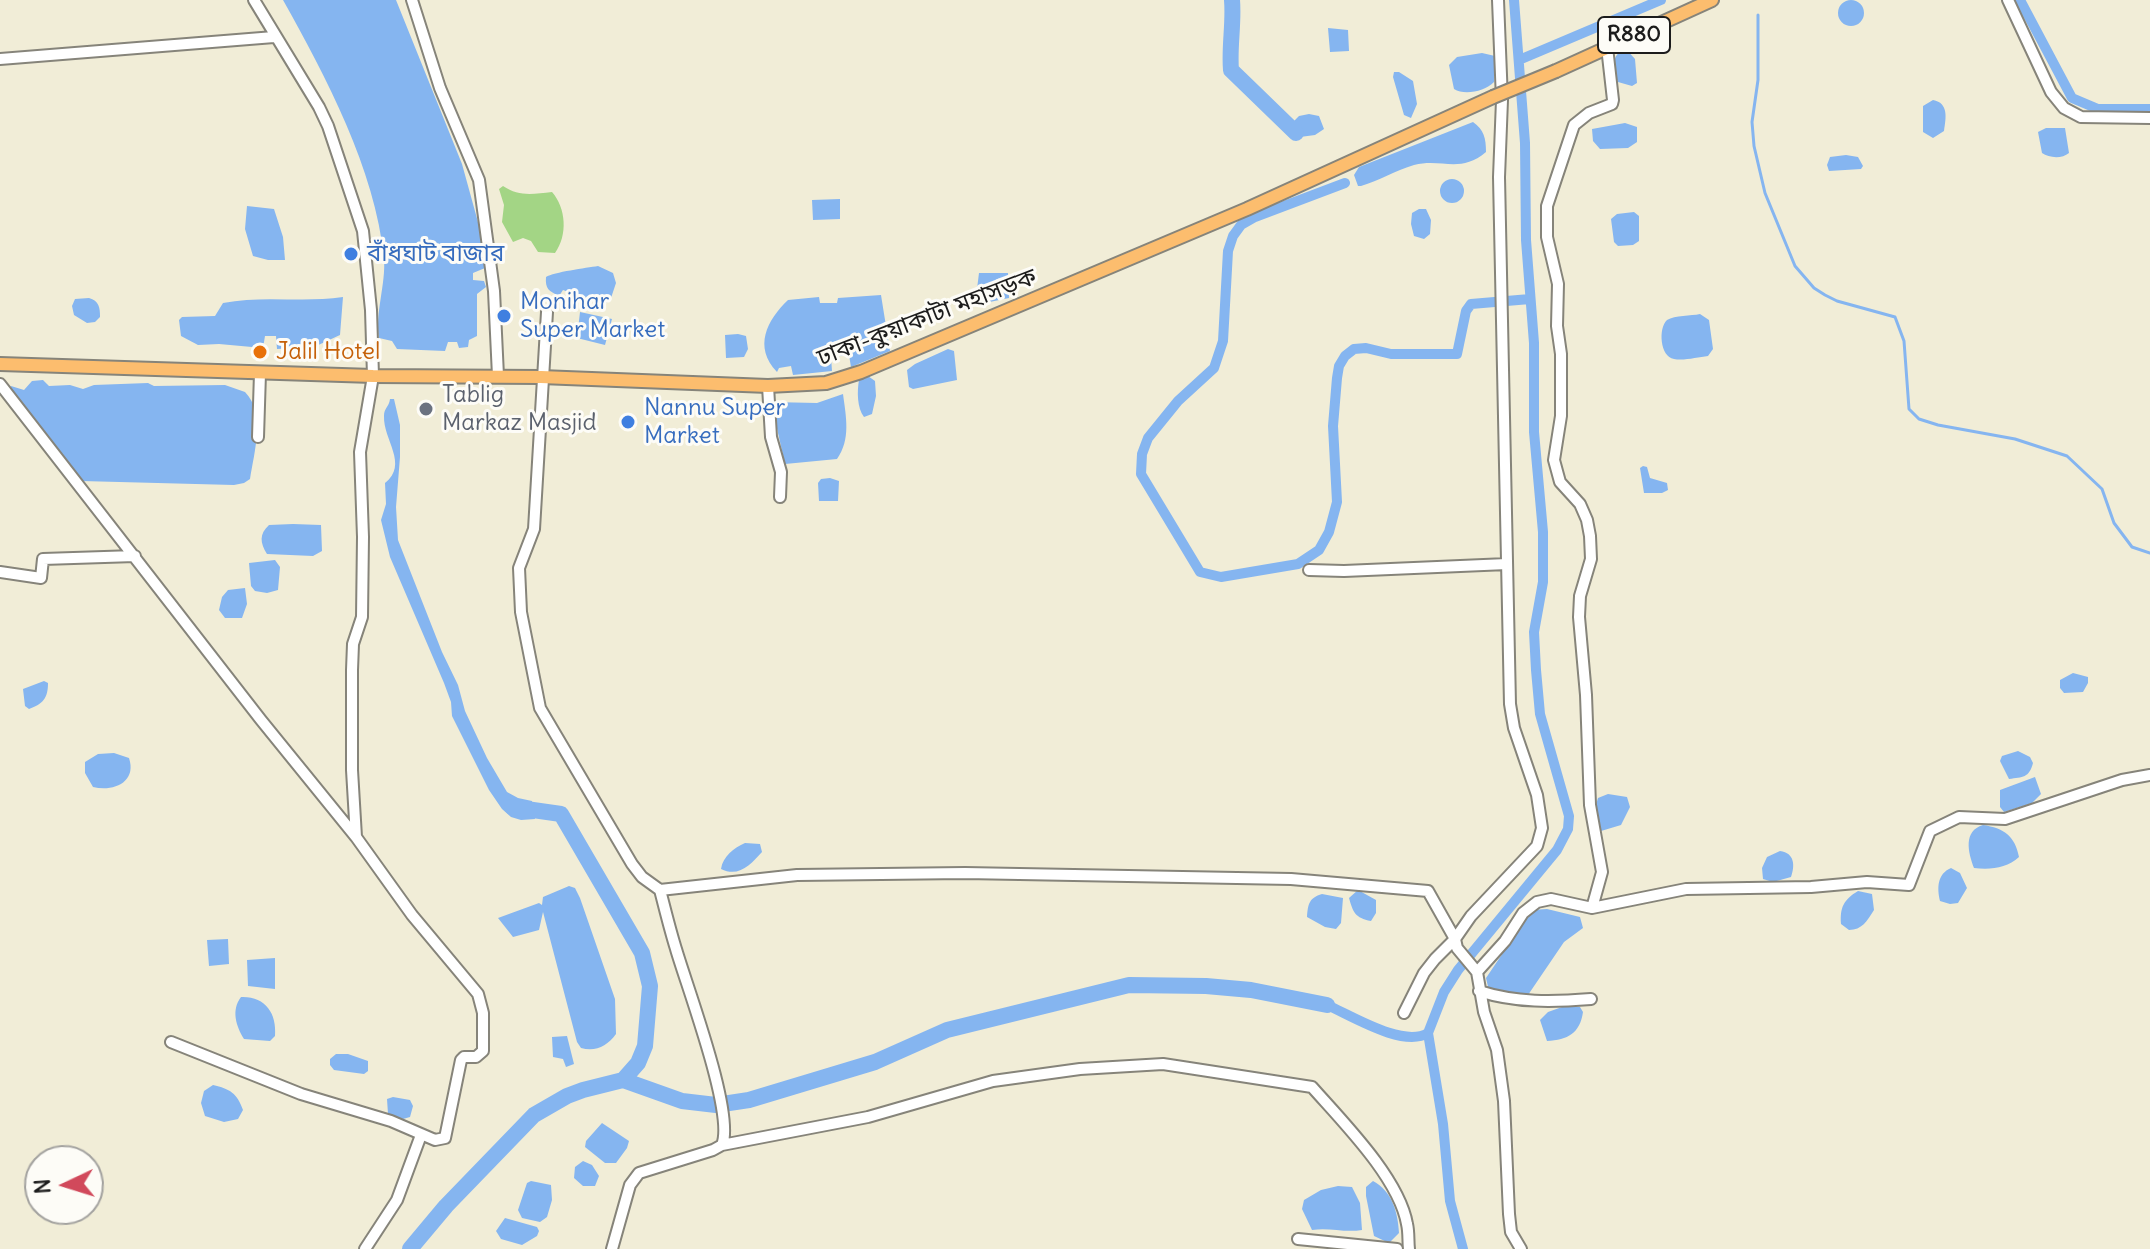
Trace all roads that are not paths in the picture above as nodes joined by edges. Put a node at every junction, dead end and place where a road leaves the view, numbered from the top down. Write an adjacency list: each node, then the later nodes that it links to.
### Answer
1 (254, 0): 6 (street)
2 (412, 0): 14 (street)
3 (1498, 0): 21 (street)
4 (1712, 0): 7 (main road, ঢাকা-কুয়াকাটা মহাসড়ক / R880)
5 (2008, 0): 9 (street)
6 (274, 37): 8 (street); 13 (street)
7 (1607, 47): 17 (main road, ঢাকা-কুয়াকাটা মহাসড়ক / R880, bridge); 27 (street)
8 (0, 59)
9 (2150, 118)
10 (547, 312): 15 (street)
11 (0, 364): 12 (main road, ঢাকা-কুয়াকাটা মহাসড়ক / R880)
12 (260, 373): 13 (main road, ঢাকা-কুয়াকাটা মহাসড়ক / R880); 18 (street)
13 (373, 376): 14 (main road, ঢাকা-কুয়াকাটা মহাসড়ক / R880); 25 (street)
14 (498, 376): 15 (main road, ঢাকা-কুয়াকাটা মহাসড়ক / R880)
15 (541, 377): 17 (main road, ঢাকা-কুয়াকাটা মহাসড়ক / R880); 26 (street)
16 (0, 384): 20 (street)
17 (768, 386): 19 (street)
18 (258, 437)
19 (780, 497)
20 (135, 556): 23 (street); 25 (street)
21 (1507, 564): 22 (street); 28 (street)
22 (1309, 570)
23 (0, 572)
24 (2150, 775): 27 (street)
25 (356, 837): 34 (street)
26 (660, 890): 28 (street); 35 (street)
27 (1592, 908): 29 (street)
28 (1456, 944): 29 (street); 32 (street)
29 (1477, 972): 30 (street)
30 (1479, 991): 31 (street); 41 (street)
31 (1591, 999)
32 (1404, 1013)
33 (171, 1042): 34 (street)
34 (421, 1135): 37 (street)
35 (722, 1145): 38 (street); 40 (street)
36 (1298, 1239): 39 (street)
37 (365, 1249)
38 (612, 1249)
39 (1397, 1249)
40 (1409, 1249)
41 (1521, 1249)

